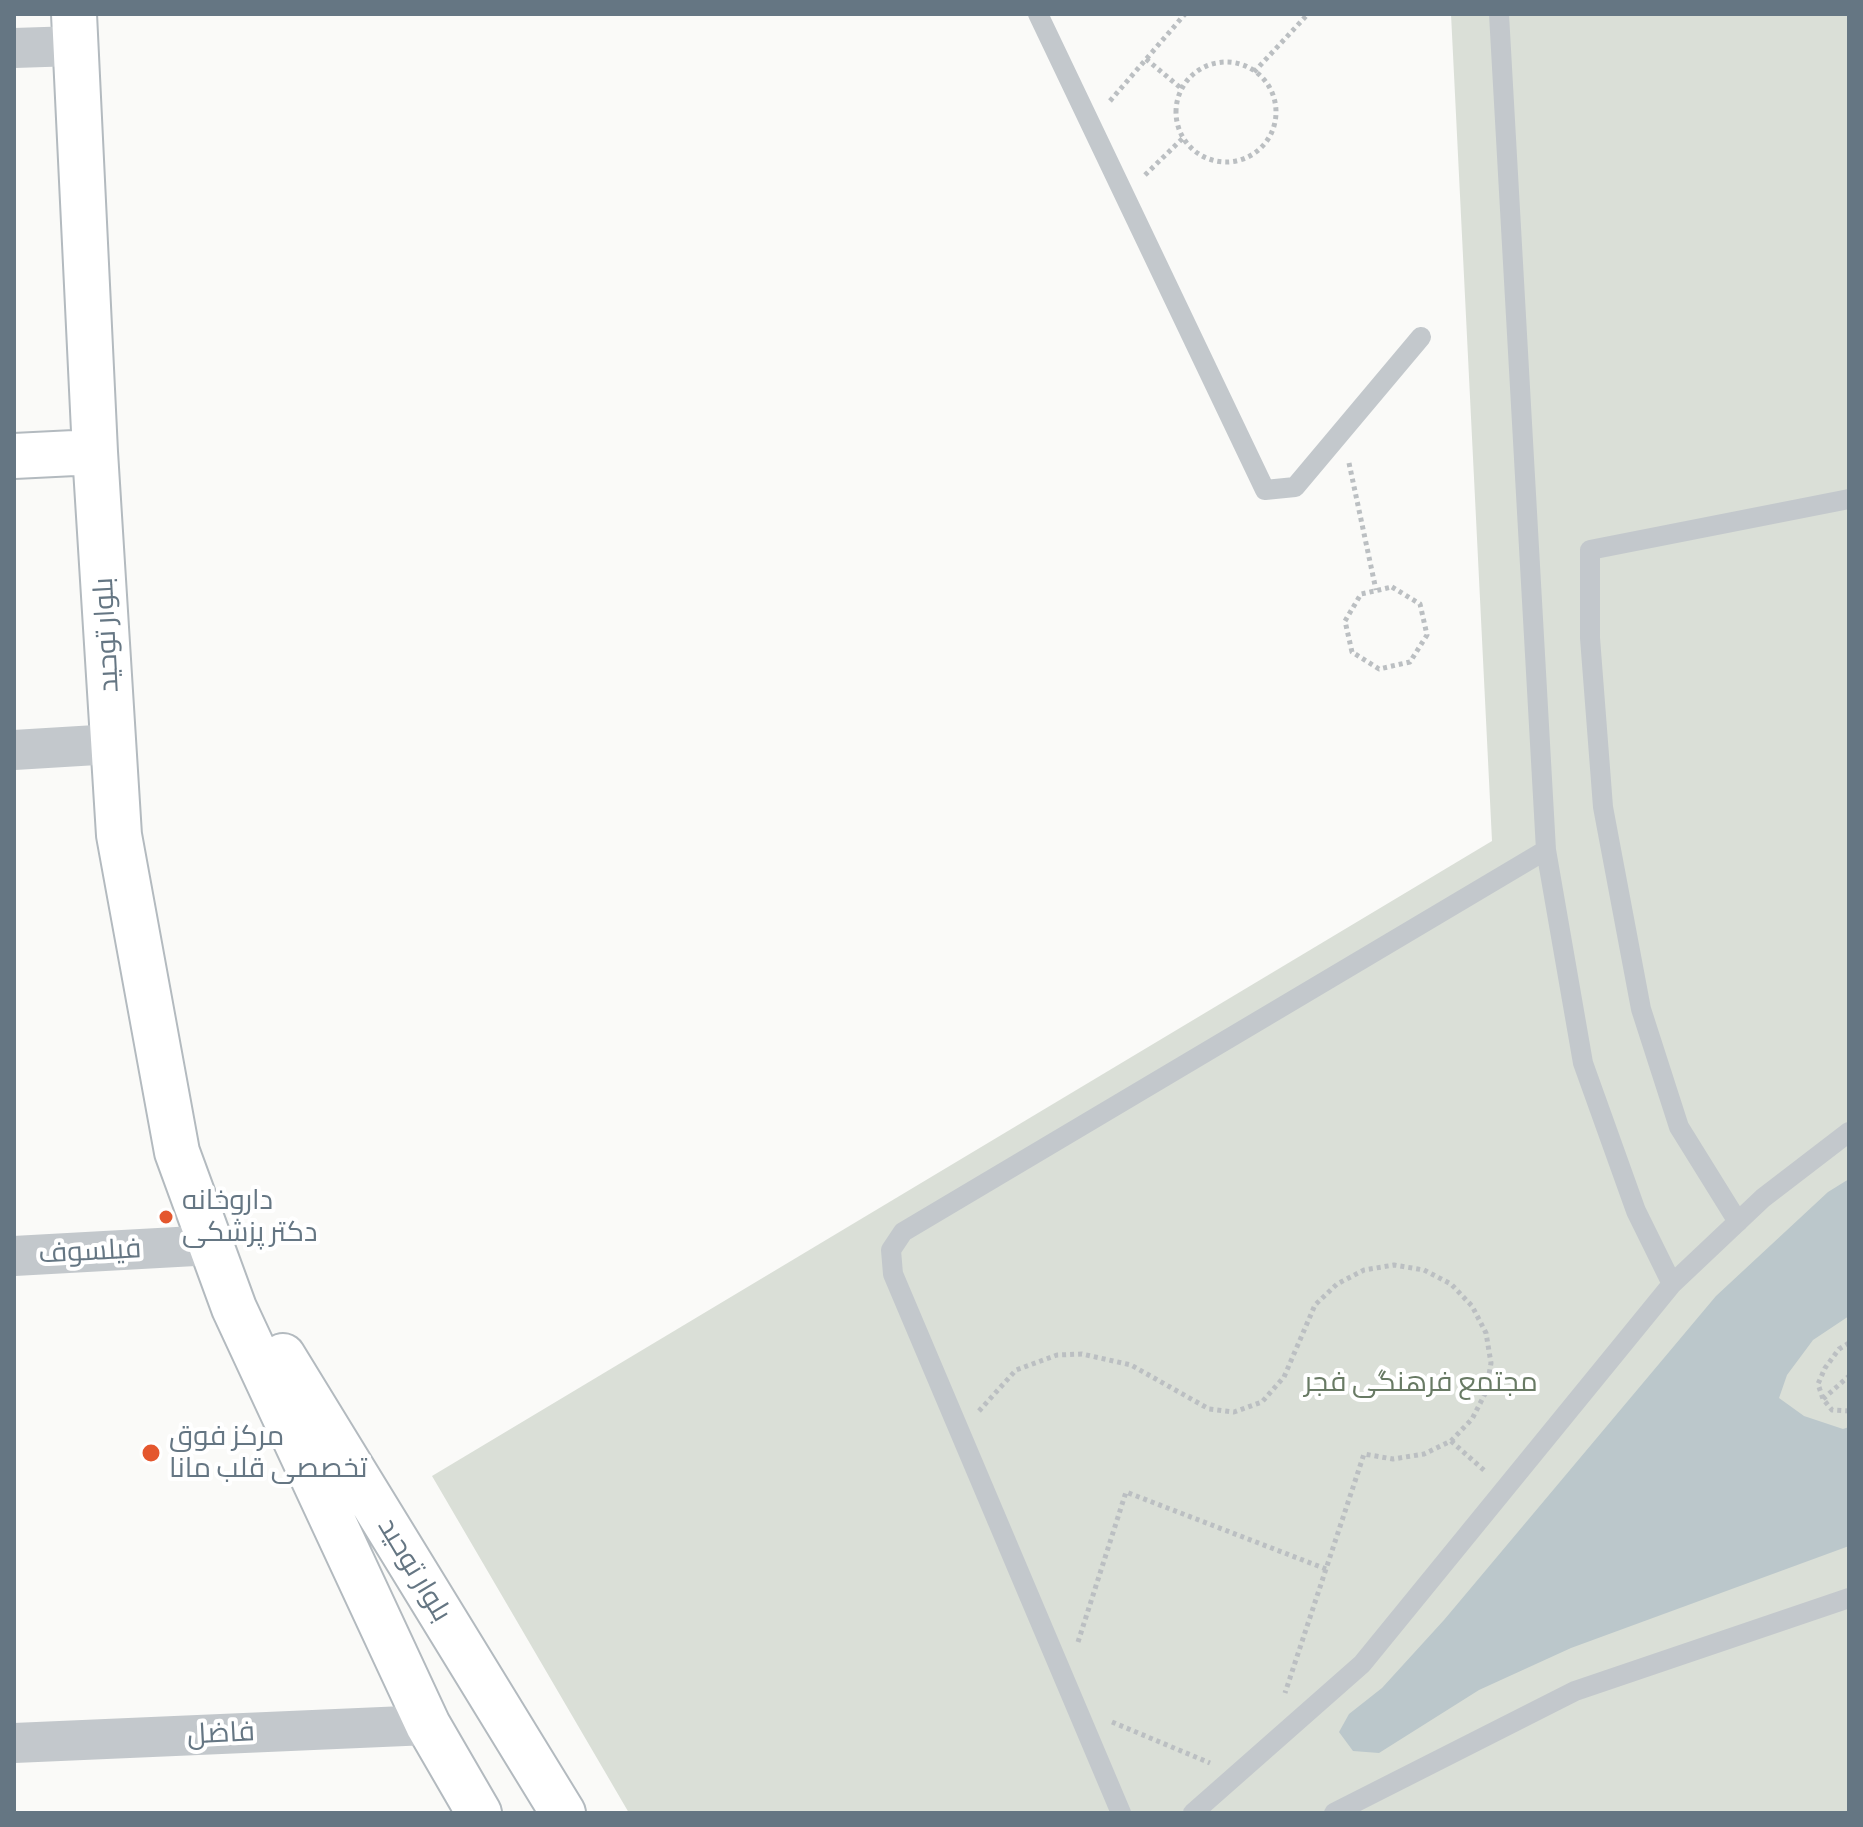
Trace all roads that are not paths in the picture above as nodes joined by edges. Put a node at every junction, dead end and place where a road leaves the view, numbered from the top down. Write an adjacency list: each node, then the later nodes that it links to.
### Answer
1 (1038, 14): 5 (lane)
2 (1499, 14): 11 (lane)
3 (74, 30): 4 (street); 6 (main road, بلوار توحید)
4 (14, 48)
5 (1421, 337)
6 (95, 452): 7 (main road); 9 (main road, بلوار توحید)
7 (14, 456)
8 (1849, 499): 13 (lane)
9 (113, 744): 10 (street); 14 (main road, بلوار توحید)
10 (14, 750)
11 (1546, 850): 16 (lane); 22 (lane)
12 (1849, 1132): 13 (lane)
13 (1738, 1222): 16 (lane)
14 (213, 1245): 15 (street, فیلسوف); 18 (main road, بلوار توحید); 21 (main road, بلوار توحید)
15 (14, 1256)
16 (1672, 1284): 23 (lane)
17 (1849, 1598): 24 (lane)
18 (428, 1725): 19 (street, فاضل); 20 (main road, بلوار توحید)
19 (14, 1743)
20 (479, 1813)
21 (563, 1813)
22 (1121, 1813)
23 (1193, 1813)
24 (1334, 1813)

